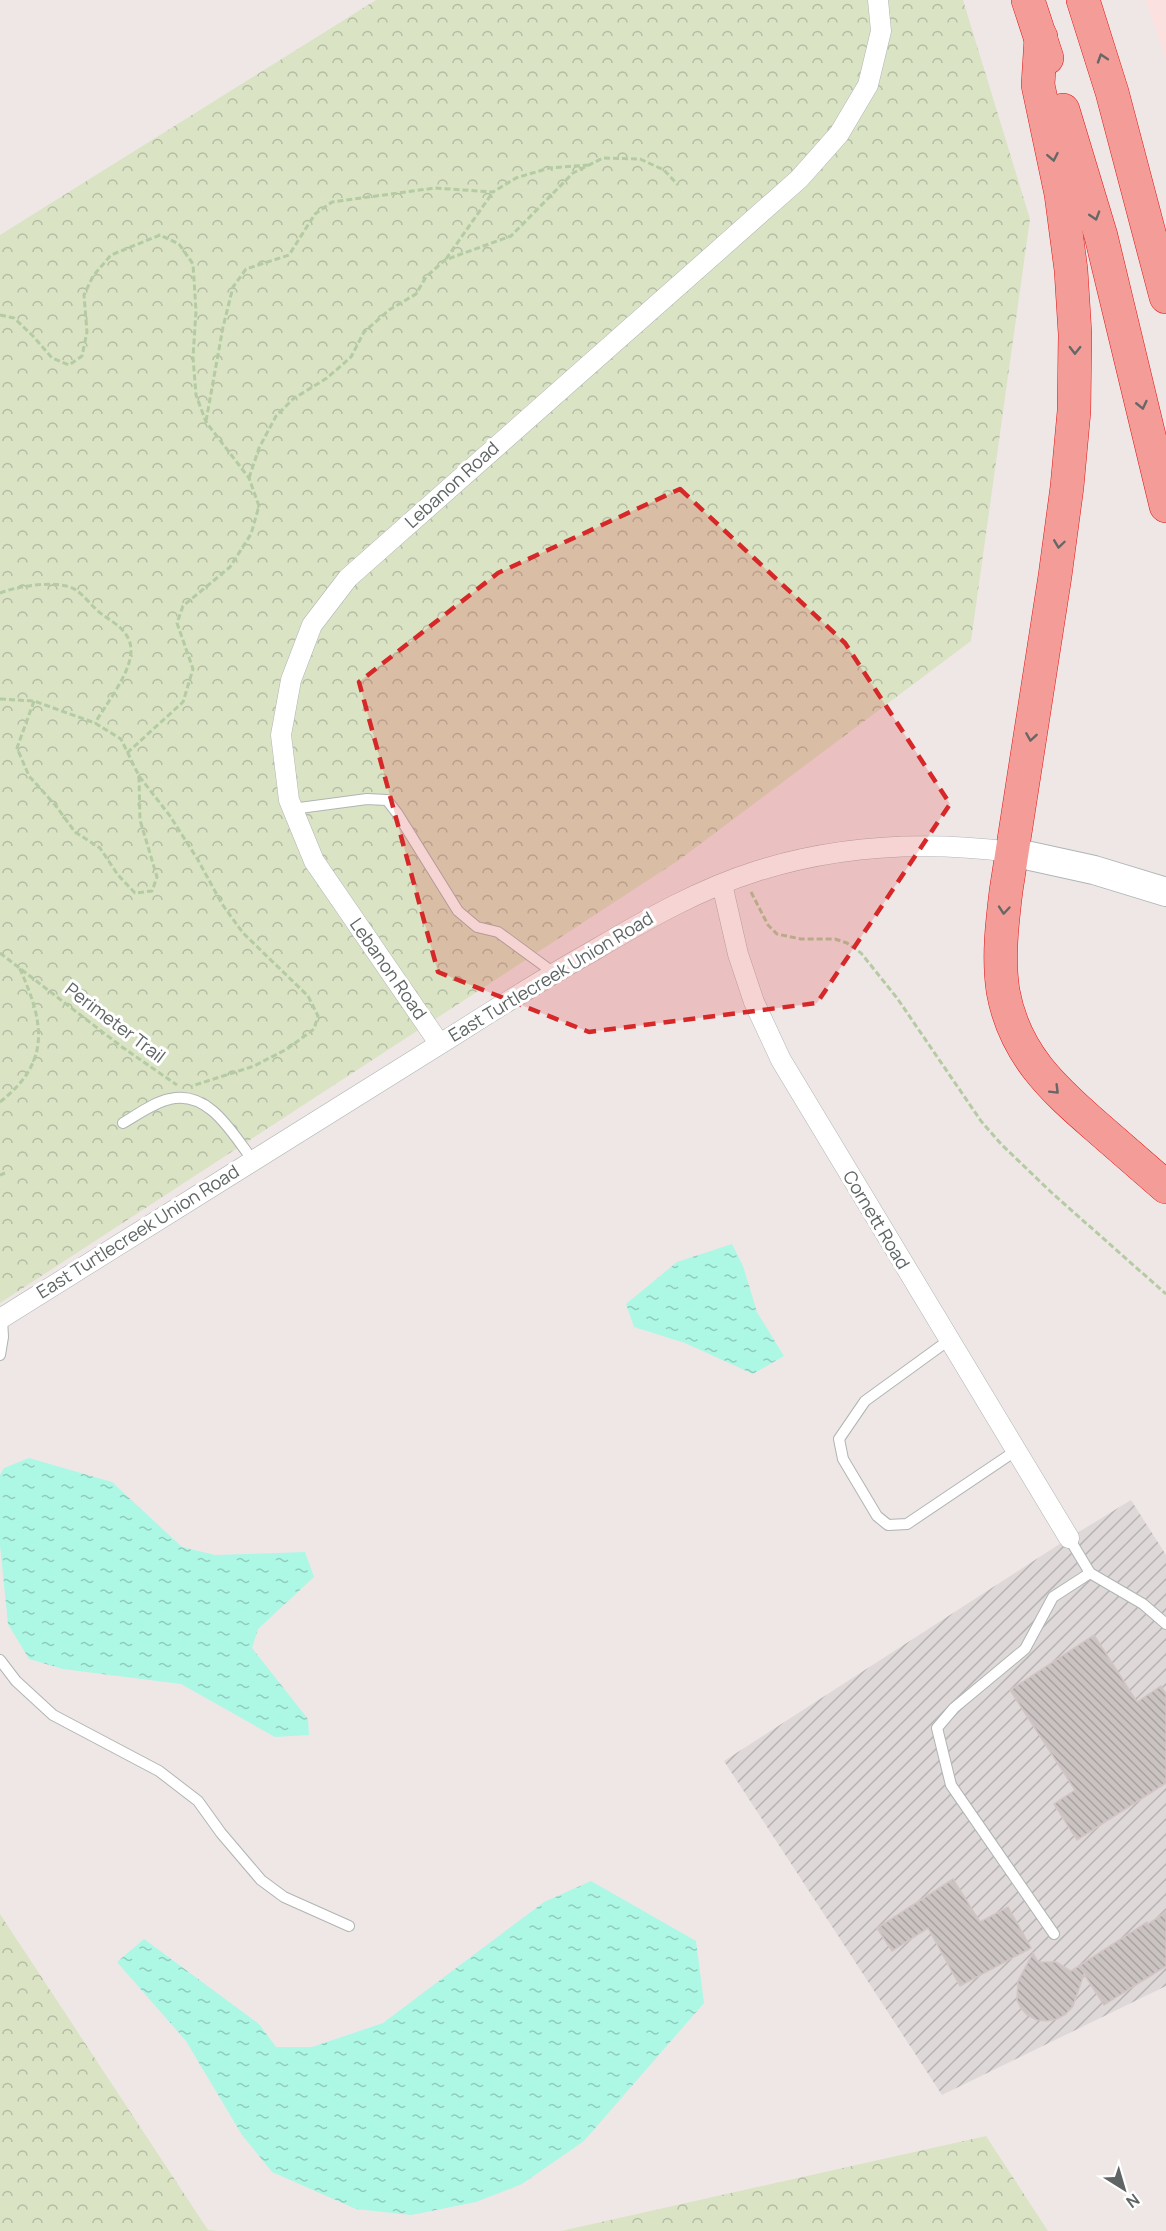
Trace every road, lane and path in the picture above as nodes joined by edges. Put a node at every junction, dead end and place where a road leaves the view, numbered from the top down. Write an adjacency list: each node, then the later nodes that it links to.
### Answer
1 (878, 0): 22 (street, Lebanon Road)
2 (1028, 0): 4 (highway)
3 (1083, 0): 5 (highway, one-way to 3)
4 (1041, 37): 15 (highway, one-way to 15); 23 (highway, one-way to 23)
5 (1112, 92): 9 (highway); 11 (highway)
6 (590, 165): 7 (path); 8 (path); 10 (path)
7 (678, 185)
8 (493, 192): 10 (path); 13 (path)
9 (1166, 219)
10 (445, 260): 14 (path)
11 (1166, 297)
12 (0, 315): 13 (path)
13 (206, 422): 14 (path)
14 (249, 478): 20 (path)
15 (1166, 506)
16 (0, 593): 19 (path)
17 (0, 699): 18 (path)
18 (34, 701): 19 (path); 21 (path)
19 (95, 723): 20 (path)
20 (128, 753): 21 (path)
21 (139, 777): 31 (path)
22 (292, 808): 29 (lane); 30 (street, Lebanon Road)
23 (1012, 852): 24 (street, East Turtlecreek Union Road); 26 (street, East Turtlecreek Union Road); 38 (highway, one-way to 38)
24 (744, 875): 25 (street, East Turtlecreek Union Road); 39 (path)
25 (722, 884): 29 (street, East Turtlecreek Union Road); 41 (street, Cornett Road)
26 (1166, 892)
27 (0, 953): 28 (path, Perimeter Trail)
28 (18, 966): 31 (path, Perimeter Trail); 33 (path)
29 (554, 973): 30 (street, East Turtlecreek Union Road)
30 (440, 1043): 35 (street, East Turtlecreek Union Road)
31 (182, 1089): 32 (path, Perimeter Trail)
32 (197, 1101): 34 (lane); 35 (lane)
33 (0, 1102)
34 (123, 1123)
35 (252, 1160): 40 (street, East Turtlecreek Union Road)
36 (5, 1173): 37 (path)
37 (0, 1175)
38 (1166, 1187)
39 (1166, 1294)
40 (1, 1319): 42 (lane)
41 (949, 1340): 43 (street, Cornett Road); 43 (lane)
42 (0, 1355)
43 (1017, 1450): 44 (street, Cornett Road)
44 (1069, 1538): 45 (lane)
45 (1090, 1573): 46 (lane); 49 (lane)
46 (1166, 1624)
47 (0, 1660): 48 (lane)
48 (349, 1926)
49 (1054, 1934)

